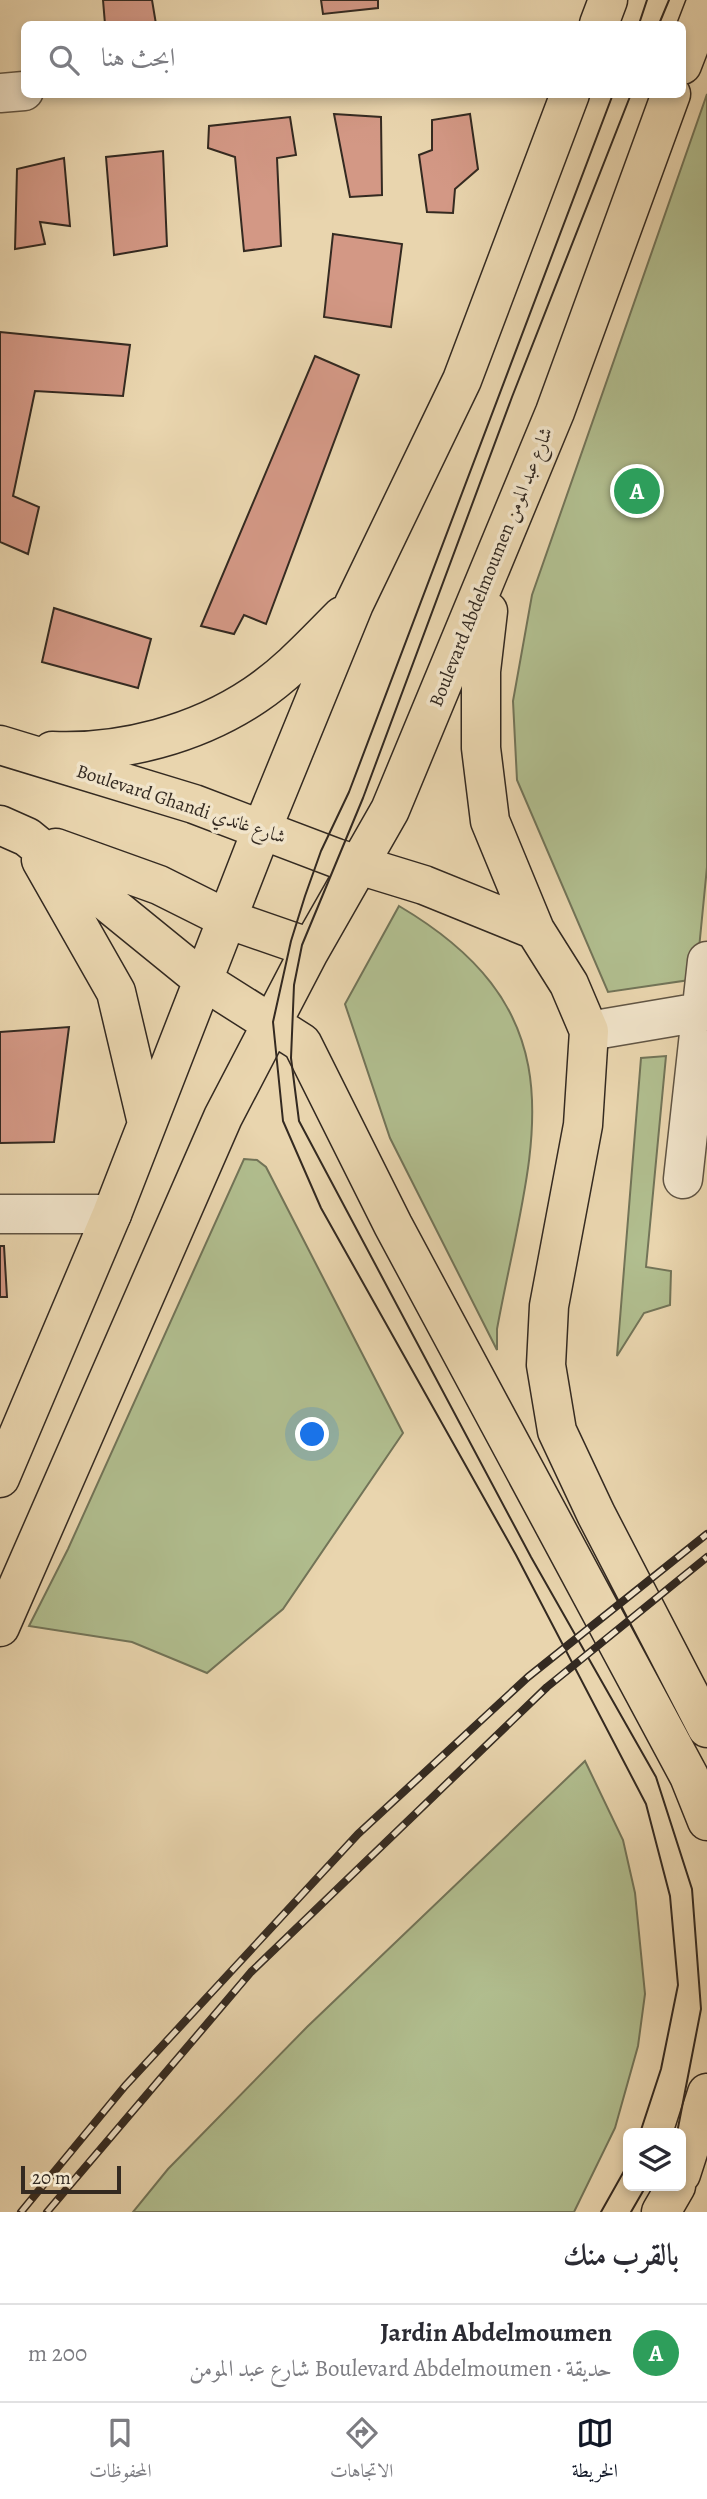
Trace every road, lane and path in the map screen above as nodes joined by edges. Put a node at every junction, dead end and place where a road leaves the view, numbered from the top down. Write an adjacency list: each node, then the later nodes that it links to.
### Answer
1 (608, 0): 3 (main road)
2 (704, 16): 4 (main road)
3 (600, 21)
4 (686, 56)
5 (21, 91): 6 (street)
6 (0, 93)
7 (568, 98): 10 (main road)
8 (670, 98): 9 (main road, Boulevard Abdelmoumen شارع عبد المومن)
9 (493, 566): 14 (main road, Boulevard Abdelmoumen شارع عبد المومن); 16 (main road)
10 (354, 604): 11 (main road); 12 (main road)
11 (7, 747): 12 (main road, Boulevard Ghandi شارع غاندي)
12 (262, 829): 14 (main road, Boulevard Ghandi شارع غاندي); 15 (main road)
13 (14, 831): 15 (main road); 19 (main road); 23 (main road)
14 (361, 865): 16 (main road, Boulevard Ghandi شارع غاندي); 17 (main road, Boulevard Abdelmoumen شارع عبد المومن)
15 (227, 919): 17 (main road); 19 (main road)
16 (535, 930): 22 (main road)
17 (309, 952): 21 (main road, Boulevard Abdelmoumen شارع عبد المومن)
18 (707, 961): 20 (street)
19 (204, 981): 21 (main road); 23 (main road)
20 (701, 1012): 22 (street); 24 (street)
21 (273, 1022): 28 (main road, Boulevard Abdelmoumen شارع عبد المومن); 30 (main road)
22 (589, 1031): 29 (main road)
23 (147, 1123): 26 (main road)
24 (683, 1179)
25 (0, 1214): 26 (street)
26 (112, 1214): 27 (main road)
27 (0, 1478)
28 (0, 1627)
29 (707, 1728)
30 (707, 1821)
31 (707, 2094): 32 (main road)
32 (686, 2159)
33 (673, 2191): 34 (main road)
34 (662, 2212)

